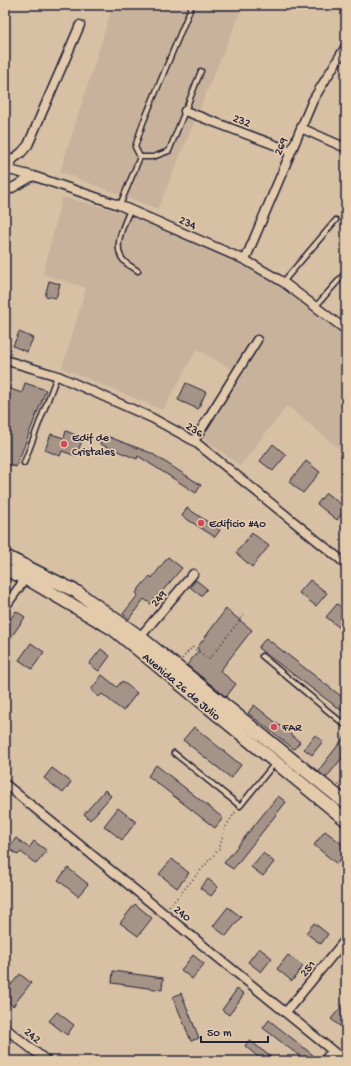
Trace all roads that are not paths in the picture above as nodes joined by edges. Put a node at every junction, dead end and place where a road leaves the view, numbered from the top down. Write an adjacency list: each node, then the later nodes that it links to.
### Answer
1 (192, 5): 9 (lane)
2 (80, 25): 10 (street)
3 (346, 46): 6 (street, 269)
4 (201, 71): 5 (lane)
5 (185, 111): 8 (street, 232); 9 (lane)
6 (301, 128): 7 (street); 8 (street, 269)
7 (346, 148)
8 (291, 151): 16 (street, 269)
9 (140, 158): 13 (lane)
10 (6, 169): 11 (street, 234)
11 (33, 176): 12 (street); 13 (street, 234)
12 (5, 192)
13 (119, 205): 14 (street, 234)
14 (130, 210): 16 (street, 234); 17 (lane)
15 (336, 220): 19 (lane)
16 (245, 260): 19 (street, 234)
17 (138, 271)
18 (346, 272): 20 (lane)
19 (282, 282): 20 (street, 234)
20 (315, 307): 21 (street, 234)
21 (346, 330)
22 (257, 340): 25 (street)
23 (5, 360): 24 (street, 236)
24 (58, 376): 25 (street, 236); 26 (lane)
25 (194, 441): 28 (street, 236)
26 (24, 463)
27 (5, 556): 30 (street, Avenida 26 de Julio)
28 (346, 564)
29 (5, 570): 30 (street, Avenida 26 de Julio)
30 (29, 574): 32 (street); 33 (street, Avenida 26 de Julio); 37 (street, Avenida 26 de Julio)
31 (193, 574): 33 (street, 249)
32 (5, 607)
33 (140, 637): 39 (street, Avenida 26 de Julio)
34 (262, 656): 35 (lane)
35 (346, 726)
36 (174, 753): 37 (lane)
37 (275, 763): 40 (street, Avenida 26 de Julio)
38 (5, 784): 42 (street, 240)
39 (346, 803)
40 (346, 820)
41 (346, 939): 42 (street, 251)
42 (286, 1012): 44 (street, 240)
43 (5, 1028): 45 (street, 242)
44 (332, 1051): 46 (street); 47 (street, 240)
45 (47, 1061)
46 (324, 1061)
47 (345, 1061)

